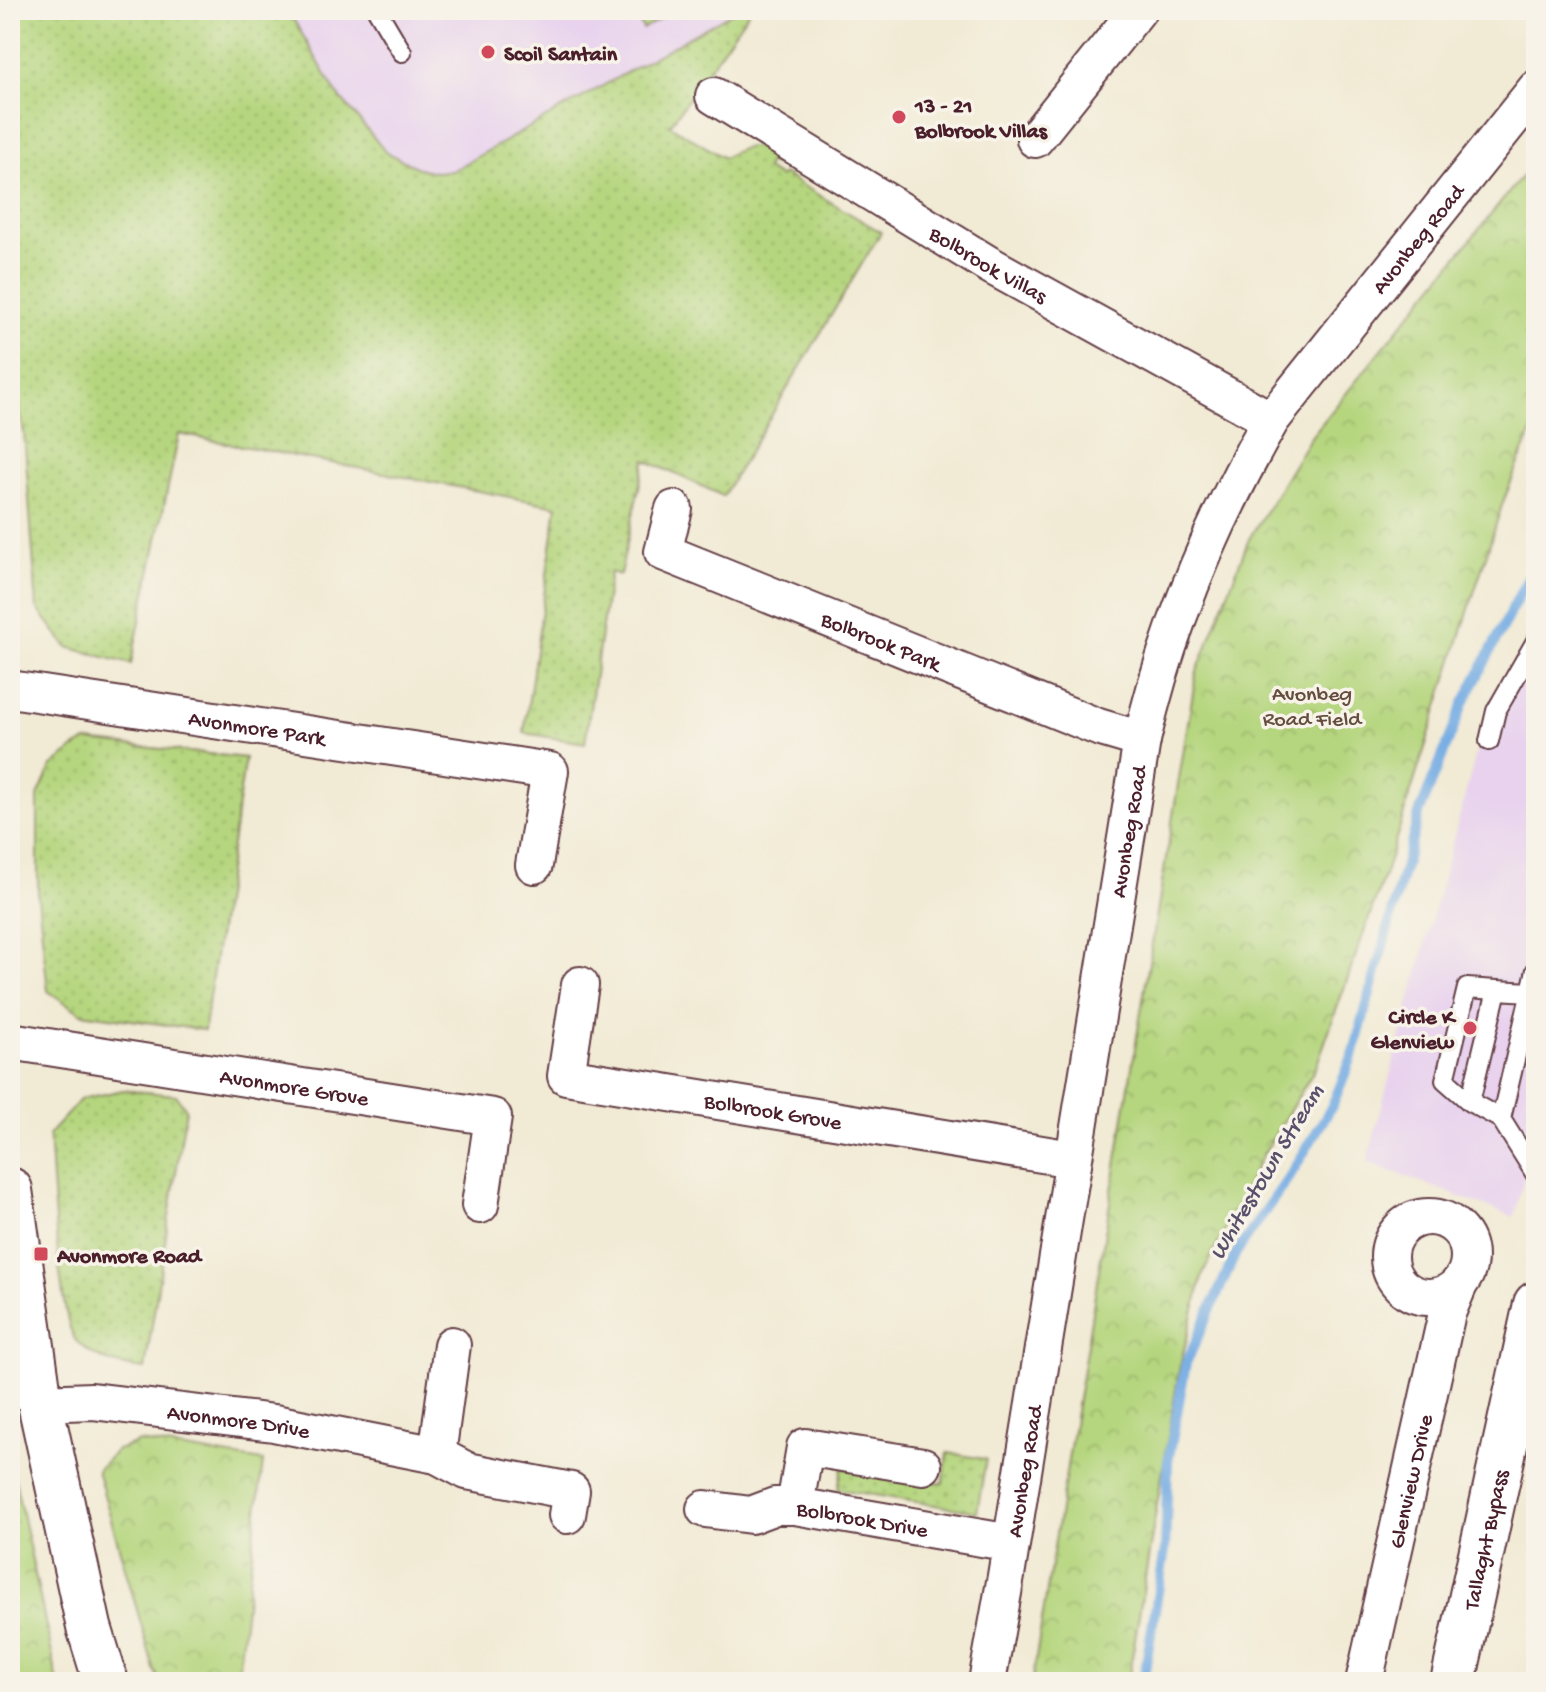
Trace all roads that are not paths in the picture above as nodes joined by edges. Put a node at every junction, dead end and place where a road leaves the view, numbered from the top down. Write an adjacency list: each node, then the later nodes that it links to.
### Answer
1 (377, 10): 3 (lane)
2 (1138, 10): 6 (street)
3 (402, 52)
4 (1536, 89): 7 (street, Avonbeg Road)
5 (714, 96): 7 (street, Bolbrook Villas)
6 (1035, 139)
7 (1271, 420): 11 (street, Avonbeg Road)
8 (674, 509): 11 (street, Bolbrook Park)
9 (1536, 641): 12 (lane)
10 (10, 689): 13 (street, Avonmore Park)
11 (1142, 740): 21 (street, Avonbeg Road)
12 (1489, 741)
13 (534, 865)
14 (1536, 970): 17 (lane)
15 (580, 985): 21 (street, Bolbrook Grove)
16 (1497, 990): 17 (lane); 19 (lane); 19 (lane)
17 (1530, 992): 20 (lane)
18 (10, 1041): 24 (street, Avonmore Grove)
19 (1470, 1102): 20 (lane)
20 (1501, 1119): 22 (lane)
21 (1072, 1159): 36 (street, Avonbeg Road)
22 (1536, 1175)
23 (10, 1190): 30 (street)
24 (480, 1205)
25 (1460, 1282): 26 (street); 26 (street, Glenview Drive); 29 (street, Glenview Drive)
26 (1417, 1295): 29 (street, Glenview Drive)
27 (1536, 1304): 40 (street, Tallaght Bypass)
28 (452, 1345): 31 (street)
29 (1440, 1348): 39 (street, Glenview Drive)
30 (40, 1403): 31 (street, Avonmore Drive); 37 (street)
31 (452, 1463): 35 (street, Avonmore Drive)
32 (923, 1466): 33 (street, Bolbrook Drive)
33 (795, 1506): 34 (street); 36 (street, Bolbrook Drive)
34 (705, 1509)
35 (567, 1515)
36 (1011, 1543): 38 (street, Avonbeg Road)
37 (106, 1682)
38 (987, 1682)
39 (1364, 1682)
40 (1453, 1682)

